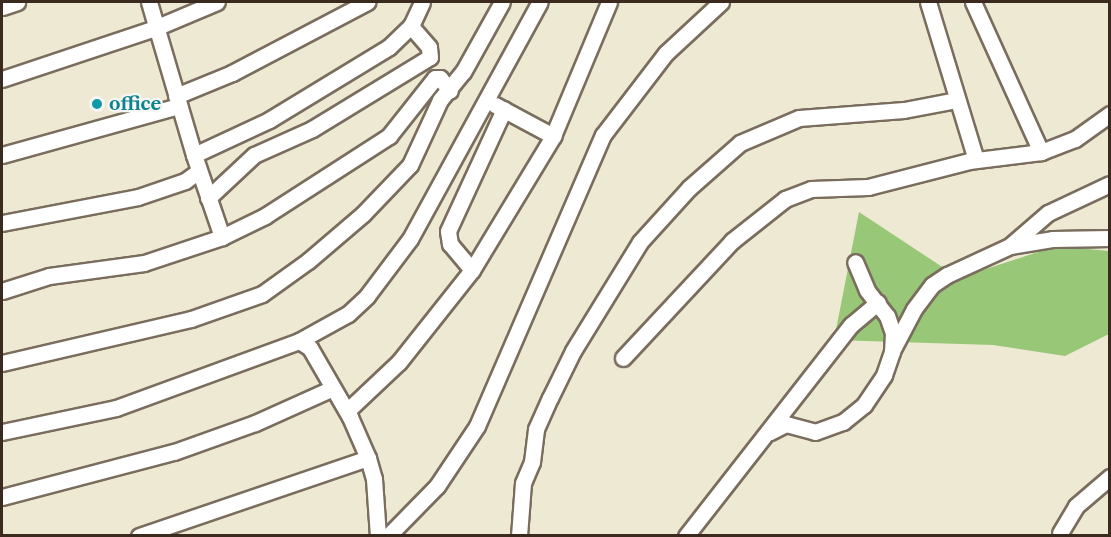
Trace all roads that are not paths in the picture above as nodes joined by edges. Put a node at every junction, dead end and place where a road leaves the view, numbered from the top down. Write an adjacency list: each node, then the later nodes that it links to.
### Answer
1 (17, 2): 12 (street)
2 (149, 2): 14 (street)
3 (217, 2): 14 (street)
4 (367, 2): 19 (street)
5 (422, 2): 13 (street)
6 (502, 2): 16 (street)
7 (540, 2): 17 (street)
8 (609, 2): 22 (street)
9 (721, 2): 52 (street)
10 (928, 2): 18 (street)
11 (973, 2): 23 (street)
12 (2, 7)
13 (411, 26): 25 (street); 29 (street)
14 (155, 28): 15 (street); 19 (street)
15 (2, 79)
16 (450, 91): 31 (street); 41 (street)
17 (484, 100): 20 (street); 38 (street)
18 (957, 100): 26 (street); 53 (street)
19 (177, 101): 24 (street); 25 (street)
20 (504, 109): 22 (street); 35 (street)
21 (1110, 114): 23 (street)
22 (553, 136): 35 (street)
23 (1041, 152): 26 (street)
24 (2, 155)
25 (194, 155): 27 (street)
26 (976, 160): 40 (street)
27 (199, 171): 29 (street); 30 (street)
28 (1110, 184): 33 (street)
29 (208, 198): 31 (street)
30 (2, 223)
31 (222, 237): 36 (street)
32 (1110, 238): 33 (street)
33 (1010, 246): 39 (street)
34 (855, 262): 37 (street)
35 (472, 270): 43 (street)
36 (2, 291)
37 (878, 302): 39 (street); 45 (street)
38 (299, 341): 42 (street); 44 (street)
39 (892, 352): 45 (street)
40 (623, 358)
41 (2, 363)
42 (333, 388): 43 (street); 48 (street)
43 (347, 411): 46 (street)
44 (2, 432)
45 (762, 441): 54 (street)
46 (368, 458): 50 (street); 51 (street)
47 (1110, 477): 49 (street)
48 (2, 497)
49 (1060, 533)
50 (139, 536)
51 (378, 536)
52 (388, 536)
53 (519, 536)
54 (686, 536)

